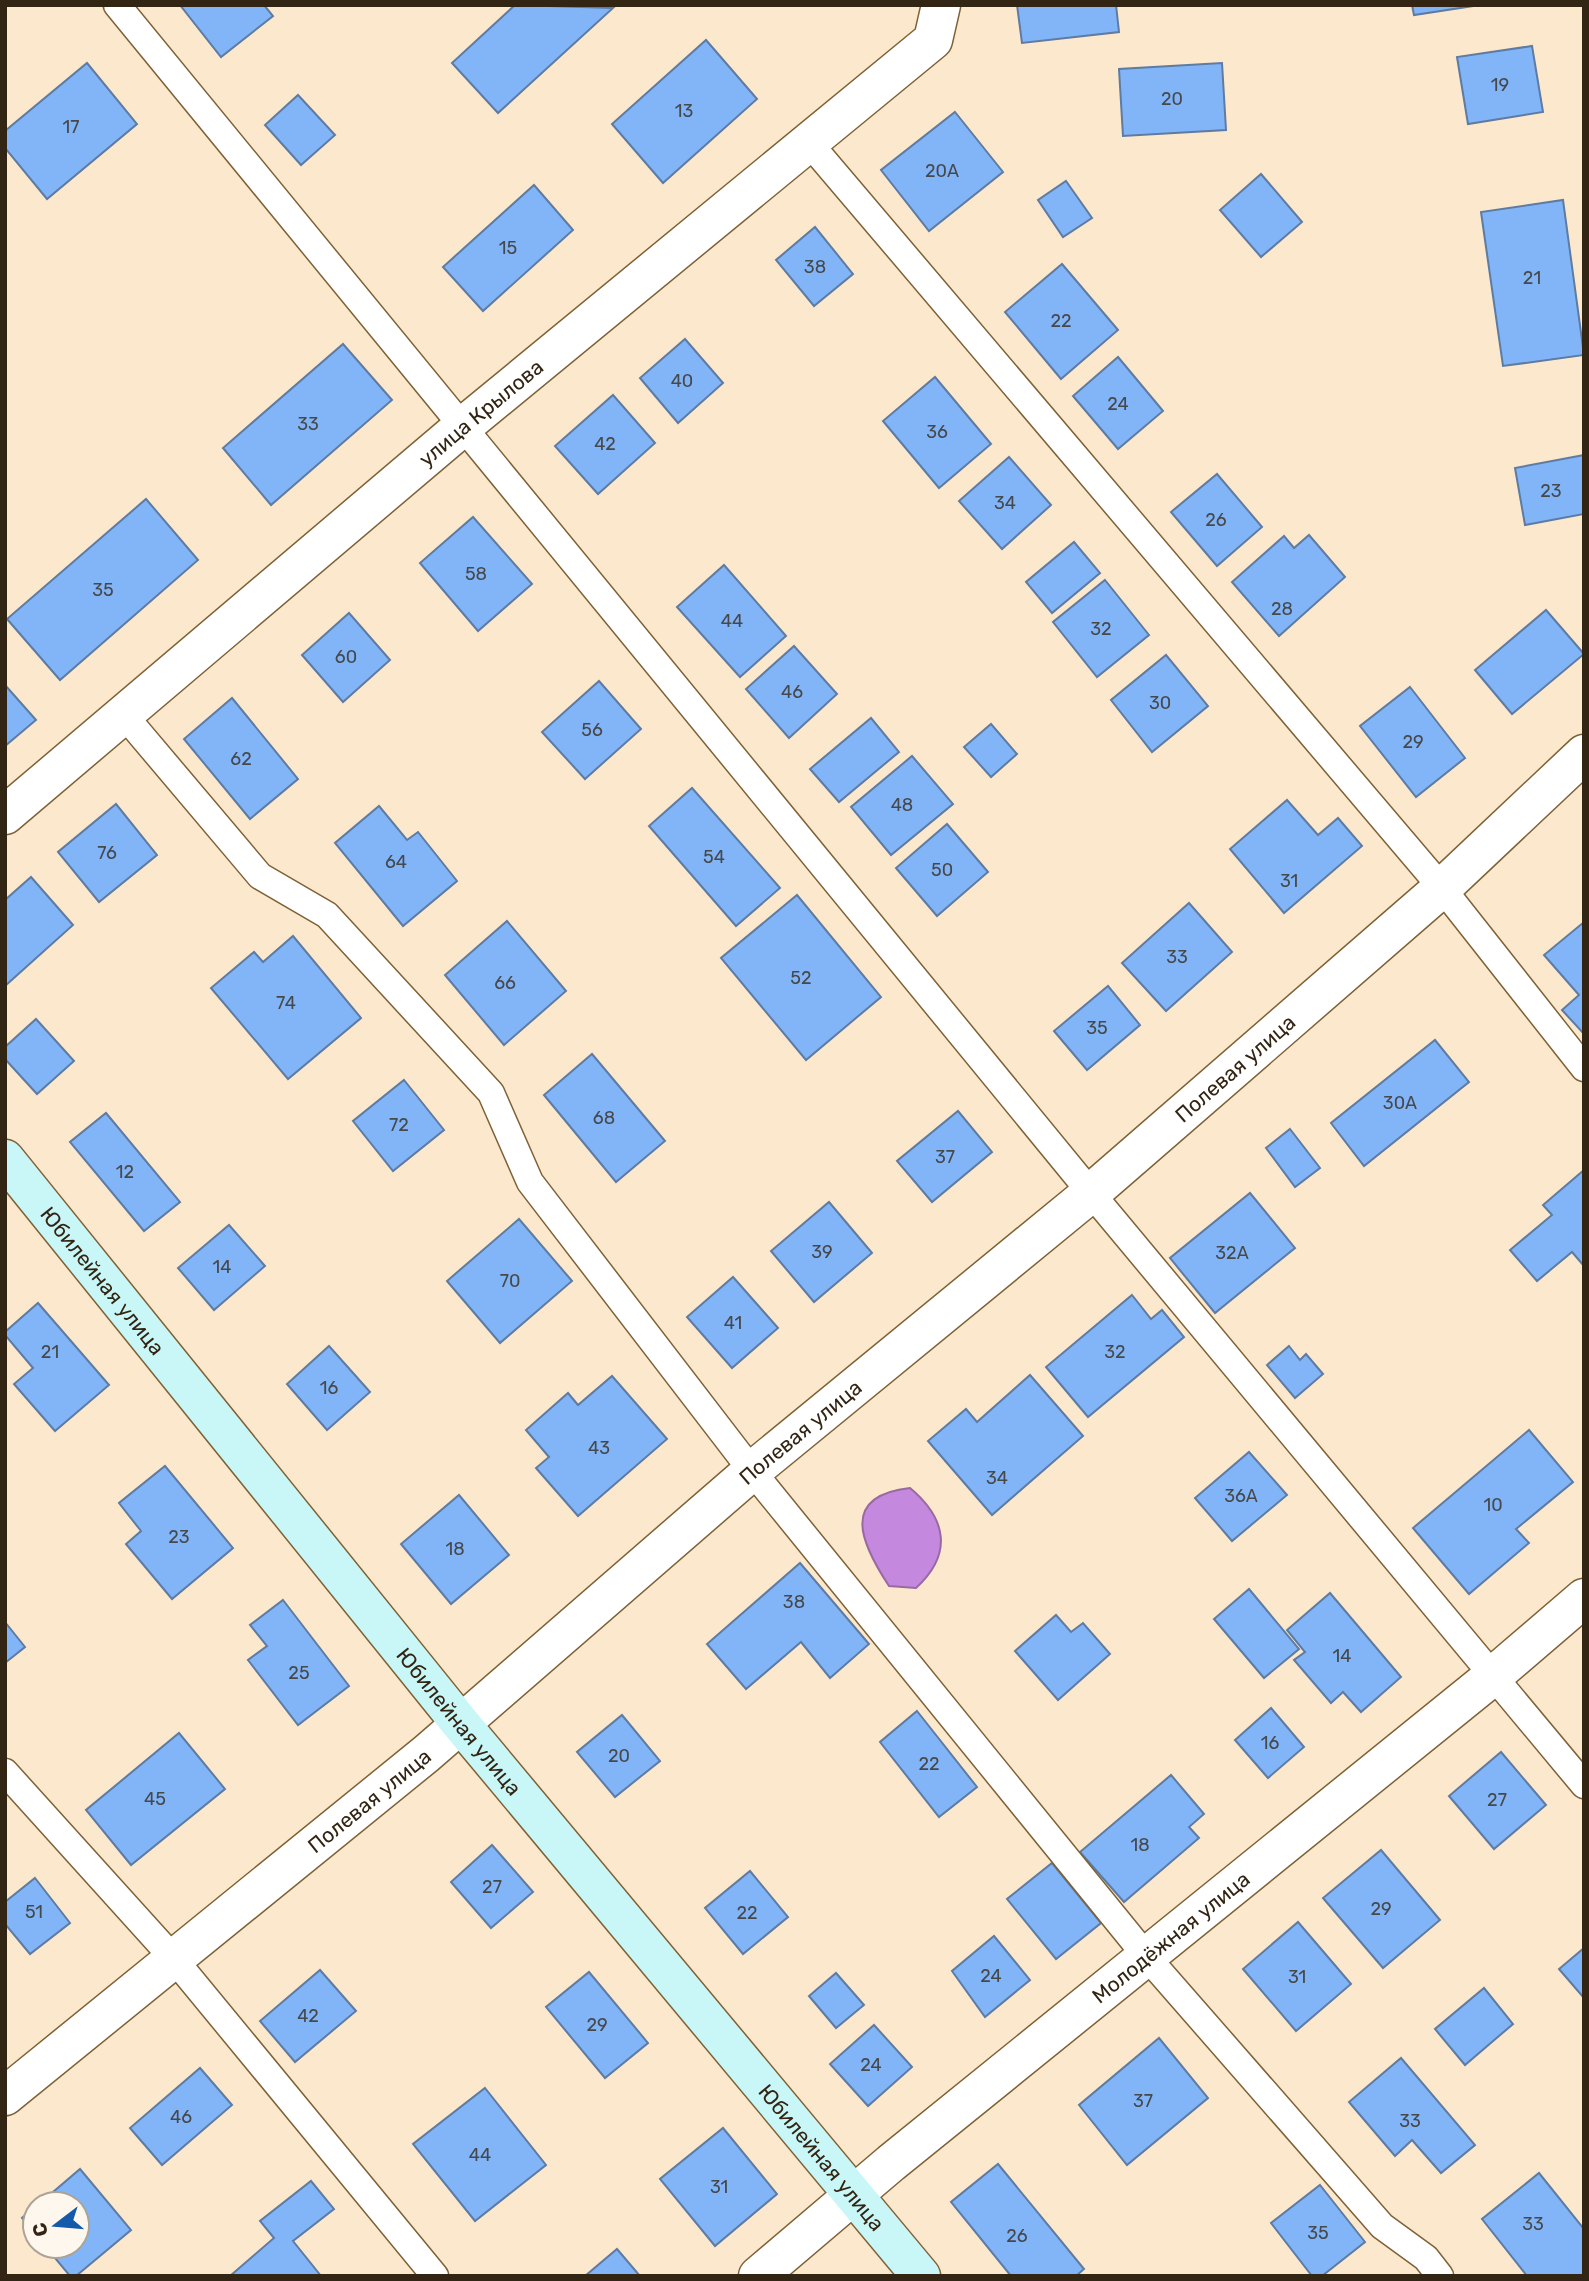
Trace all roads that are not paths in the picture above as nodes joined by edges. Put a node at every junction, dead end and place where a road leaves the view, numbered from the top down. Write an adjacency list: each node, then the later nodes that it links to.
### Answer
1 (117, 5): 4 (lane)
2 (941, 5): 3 (street, улица Крылова)
3 (810, 144): 4 (street, улица Крылова); 8 (lane)
4 (461, 428): 5 (street, улица Крылова); 11 (lane)
5 (124, 715): 7 (street, улица Крылова); 12 (lane)
6 (1584, 754): 8 (street, Полевая улица)
7 (5, 815)
8 (1442, 888): 9 (lane); 11 (street, Полевая улица)
9 (1584, 1068)
10 (5, 1159): 15 (main road, Юбилейная улица)
11 (1091, 1192): 12 (street, Полевая улица); 14 (lane)
12 (752, 1471): 15 (street, Полевая улица); 18 (lane)
13 (1584, 1598): 14 (street, Молодёжная улица)
14 (1493, 1676): 17 (lane); 18 (street, Молодёжная улица)
15 (461, 1724): 19 (street, Полевая улица); 21 (main road, Юбилейная улица)
16 (5, 1772): 19 (lane)
17 (1584, 1786)
18 (1146, 1956): 21 (street, Молодёжная улица); 25 (lane)
19 (174, 1959): 20 (street, Полевая улица); 22 (lane)
20 (5, 2096)
21 (853, 2195): 23 (street, Молодёжная улица); 24 (main road, Юбилейная улица)
22 (435, 2276)
23 (758, 2276)
24 (921, 2276)
25 (1440, 2276)

